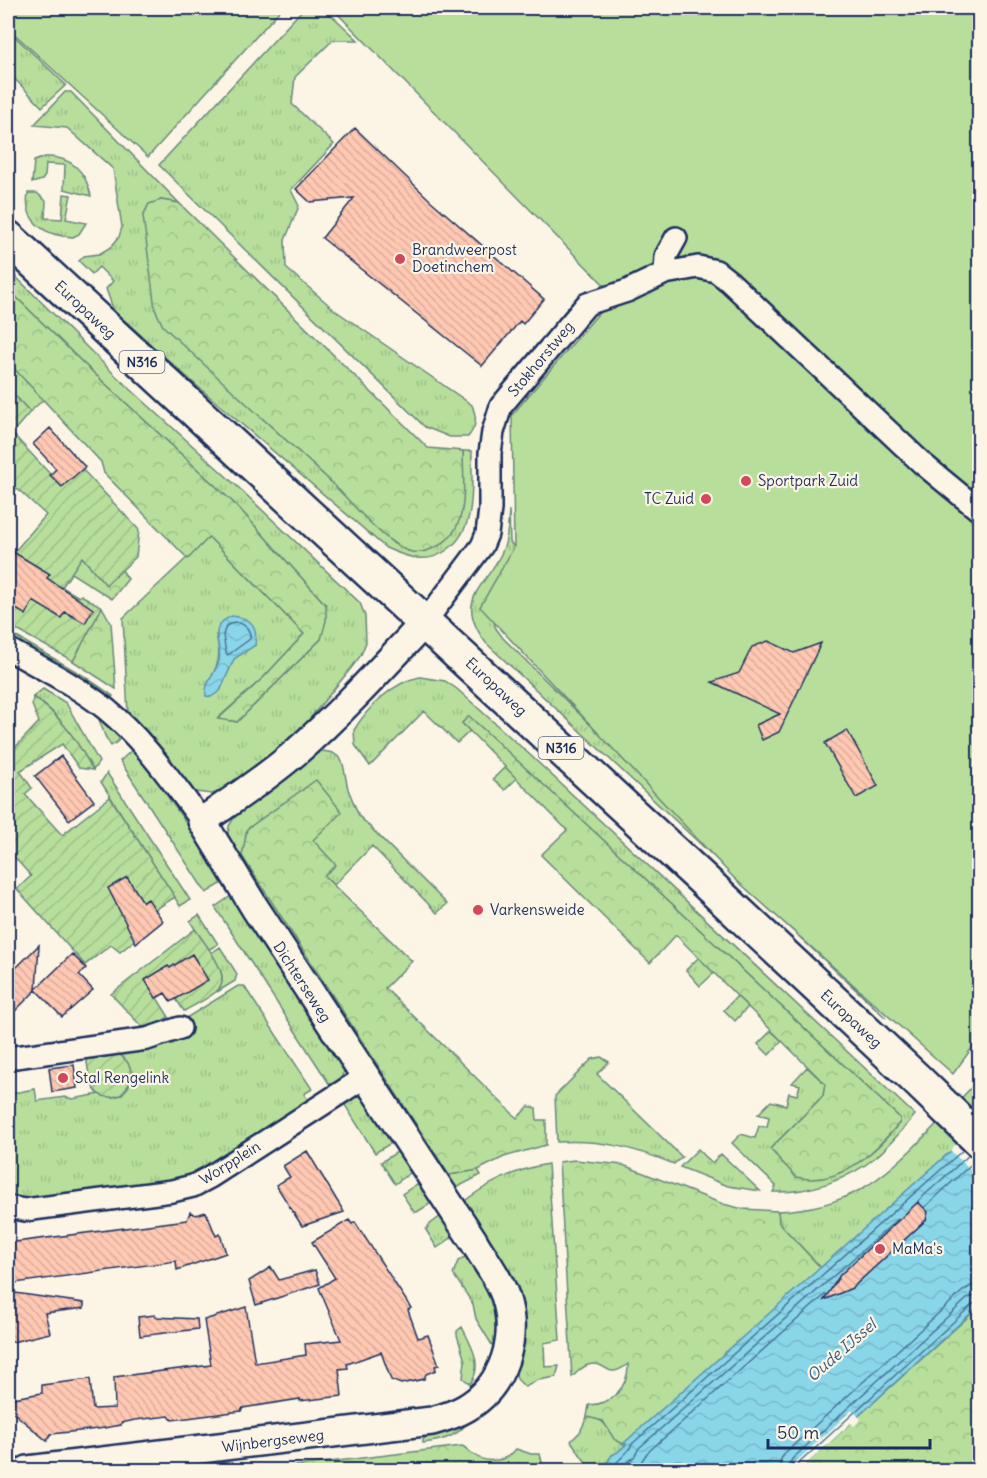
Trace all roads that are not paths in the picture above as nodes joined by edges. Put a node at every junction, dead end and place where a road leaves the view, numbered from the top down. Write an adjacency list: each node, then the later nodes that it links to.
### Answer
1 (8, 238): 5 (main road, Europaweg / N316)
2 (676, 238): 3 (street)
3 (665, 273): 4 (street, Stokhorstweg); 5 (street, Stokhorstweg)
4 (980, 511)
5 (425, 622): 7 (street); 11 (main road, Europaweg / N316)
6 (8, 650): 7 (street, Dichterseweg)
7 (202, 821): 10 (street, Dichterseweg)
8 (180, 1028): 9 (street)
9 (8, 1058)
10 (365, 1077): 12 (street, Worpplein); 13 (street, Dichterseweg)
11 (980, 1141)
12 (8, 1207)
13 (501, 1372): 14 (street, Wijnbergseweg)
14 (28, 1470)

